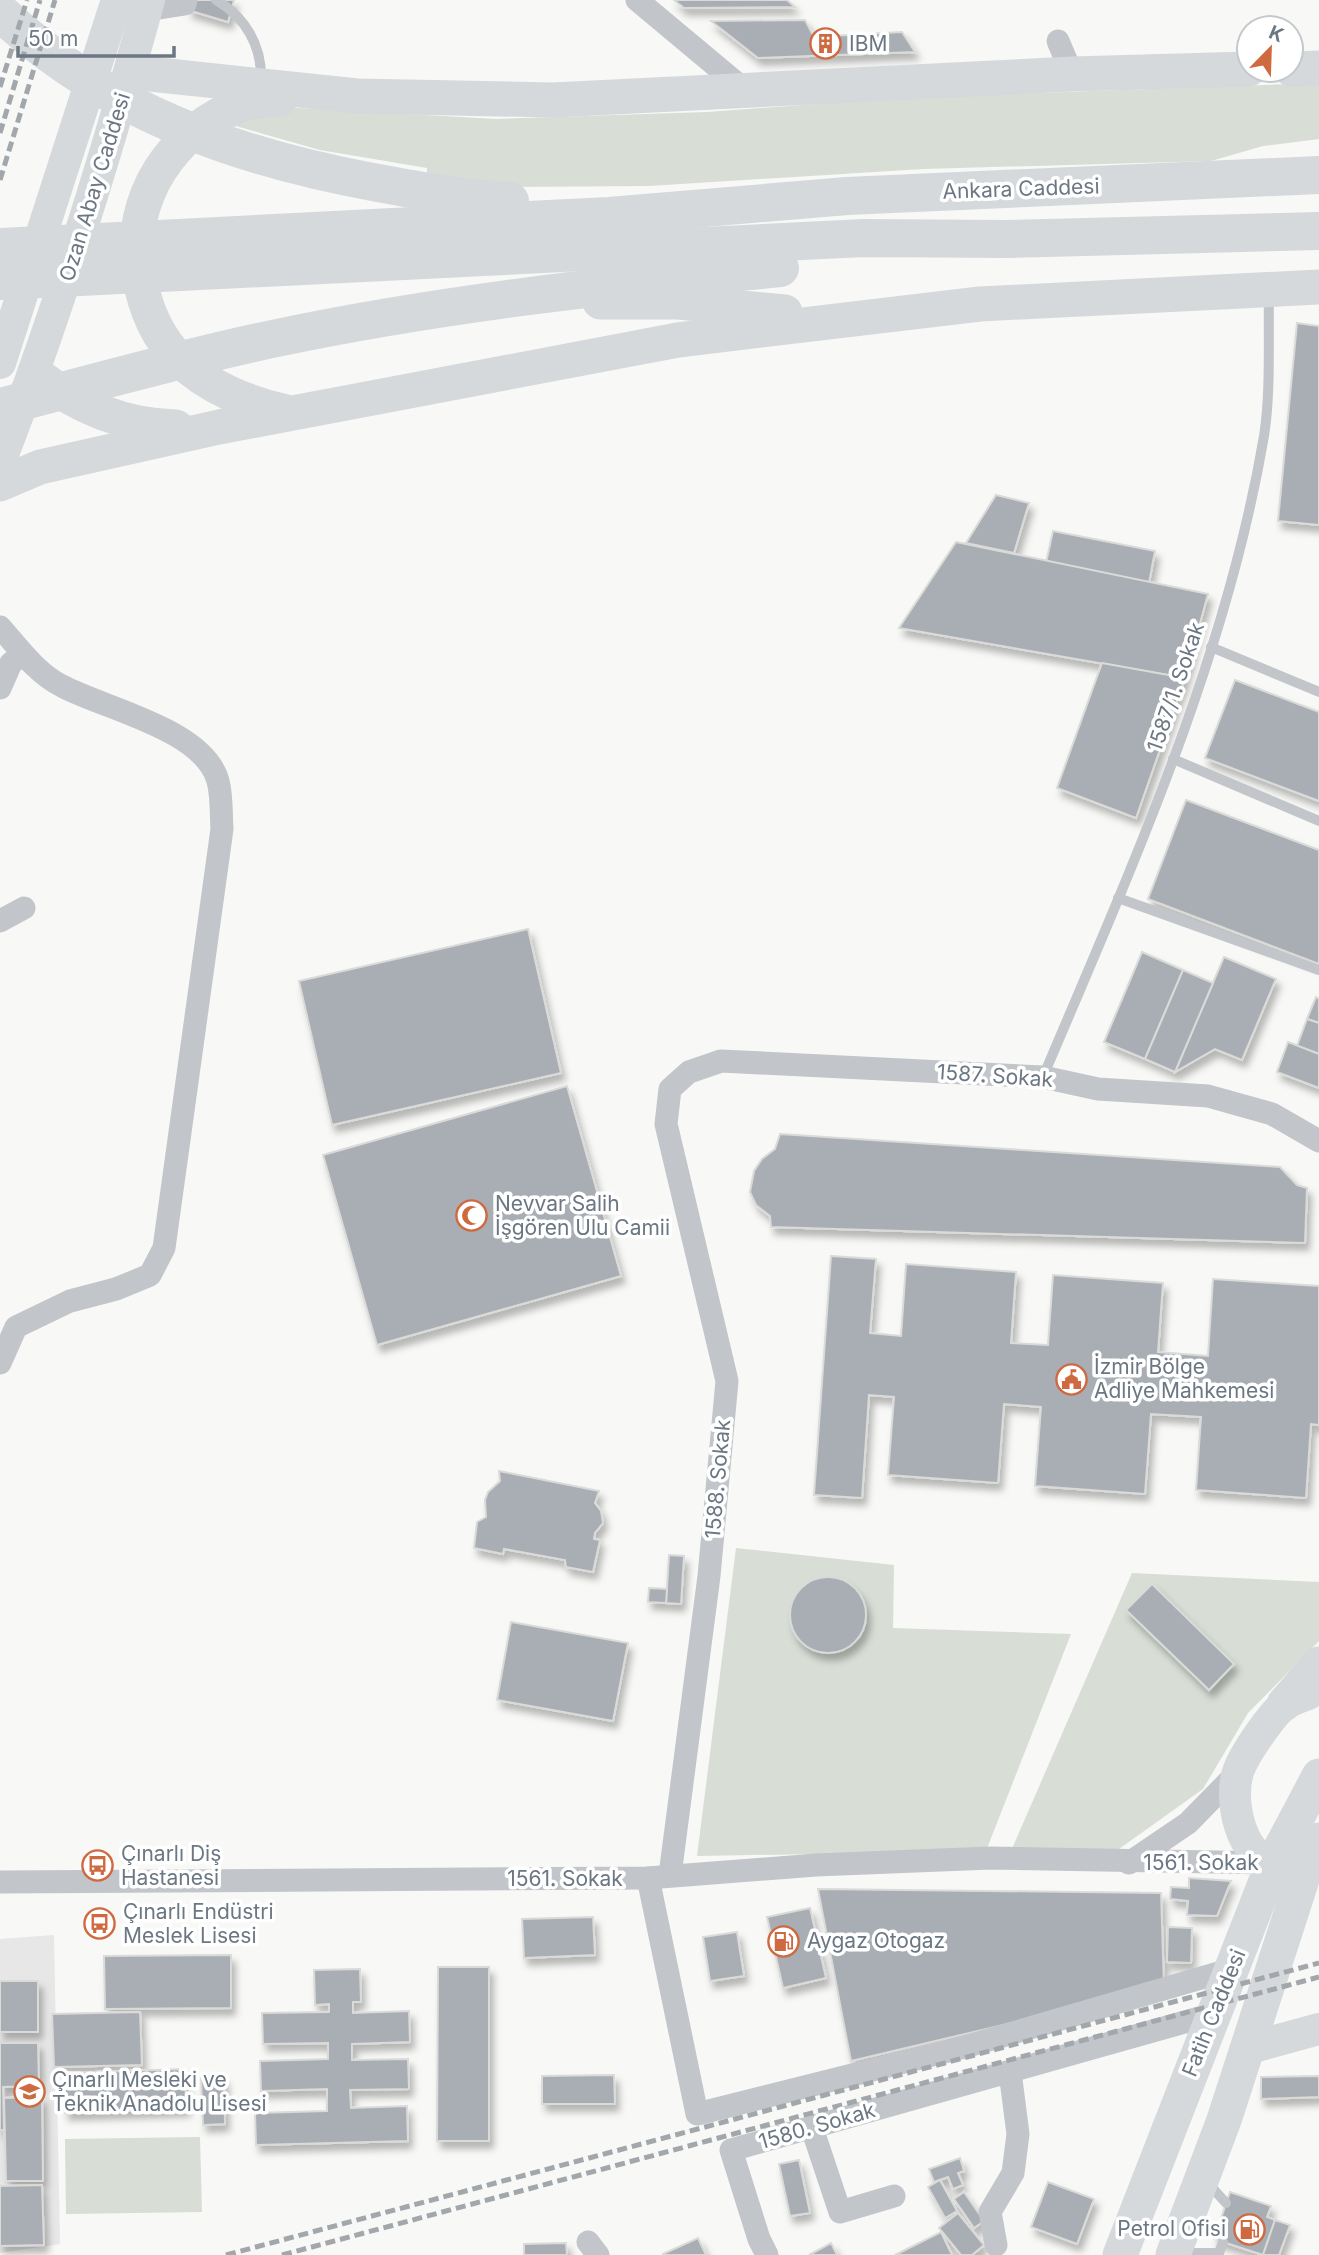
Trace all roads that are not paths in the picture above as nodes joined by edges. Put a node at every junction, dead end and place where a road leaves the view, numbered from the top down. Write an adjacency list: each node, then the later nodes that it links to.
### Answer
1 (186, 0): 4 (street)
2 (216, 0): 11 (lane)
3 (637, 0): 12 (street)
4 (138, 3): 8 (main road, Ozan Abay Caddesi); 9 (main road, Ozan Abay Caddesi)
5 (0, 12): 17 (highway)
6 (1058, 41): 10 (street)
7 (1235, 69): 10 (main road)
8 (95, 70): 9 (main road); 26 (main road, Ozan Abay Caddesi)
9 (131, 72): 11 (main road); 29 (main road, Ozan Abay Caddesi)
10 (1072, 74): 12 (main road)
11 (261, 86): 13 (main road)
12 (746, 91): 13 (main road)
13 (356, 96): 31 (main road)
14 (1319, 158): 16 (main road)
15 (1319, 175): 16 (highway, Ankara Caddesi)
16 (1230, 180): 17 (highway, Ankara Caddesi)
17 (723, 205): 21 (highway)
18 (1319, 231): 19 (highway)
19 (1007, 239): 21 (highway); 25 (highway)
20 (0, 247): 21 (highway)
21 (172, 255): 22 (highway)
22 (0, 281)
23 (1319, 287): 24 (main road)
24 (1269, 290): 27 (main road); 36 (lane, 1587/1. Sokak)
25 (490, 302): 27 (main road); 30 (highway)
26 (14, 316): 28 (main road, Ozan Abay Caddesi); 29 (main road)
27 (854, 318): 31 (main road)
28 (0, 363)
29 (35, 373): 32 (main road); 33 (main road, Ozan Abay Caddesi)
30 (0, 407)
31 (298, 414): 32 (main road)
32 (219, 427): 34 (main road)
33 (0, 462)
34 (0, 484)
35 (0, 627): 37 (street)
36 (1211, 647): 39 (lane); 40 (lane, 1587/1. Sokak)
37 (22, 655): 38 (street); 49 (street)
38 (0, 688)
39 (1319, 692)
40 (1173, 759): 41 (lane); 42 (lane, 1587/1. Sokak)
41 (1319, 821)
42 (1118, 898): 45 (lane); 46 (lane, 1587/1. Sokak)
43 (24, 908): 44 (street)
44 (0, 921)
45 (1319, 970)
46 (1043, 1077): 47 (street, 1587. Sokak); 48 (street, 1587. Sokak)
47 (670, 1089): 58 (street, 1588. Sokak)
48 (1319, 1141)
49 (0, 1363)
50 (1319, 1664): 52 (main road)
51 (1319, 1689): 52 (main road)
52 (1284, 1704): 53 (main road)
53 (1238, 1772): 55 (street, 1561. Sokak); 56 (main road)
54 (1319, 1776): 56 (main road, Fatih Caddesi)
55 (1129, 1863): 56 (street, 1561. Sokak); 58 (street, 1561. Sokak)
56 (1273, 1863): 57 (main road); 60 (main road, Fatih Caddesi)
57 (1316, 1863): 63 (main road, Fatih Caddesi)
58 (659, 1877): 59 (street, 1561. Sokak); 60 (street, 1588. Sokak)
59 (0, 1882)
60 (1232, 1969): 61 (main road, Fatih Caddesi)
61 (1213, 2014): 64 (street, 1580. Sokak); 73 (main road, Fatih Caddesi)
62 (1319, 2029): 63 (main road)
63 (1246, 2049): 66 (main road, Fatih Caddesi)
64 (1010, 2072): 65 (street, 1580. Sokak); 70 (street)
65 (812, 2128): 67 (street); 72 (street, 1580. Sokak)
66 (1202, 2177): 68 (lane); 71 (main road, Fatih Caddesi)
67 (894, 2196)
68 (1226, 2203)
69 (1223, 2242): 71 (lane)
70 (994, 2252)
71 (1174, 2254)
72 (767, 2255)
73 (1120, 2255)

